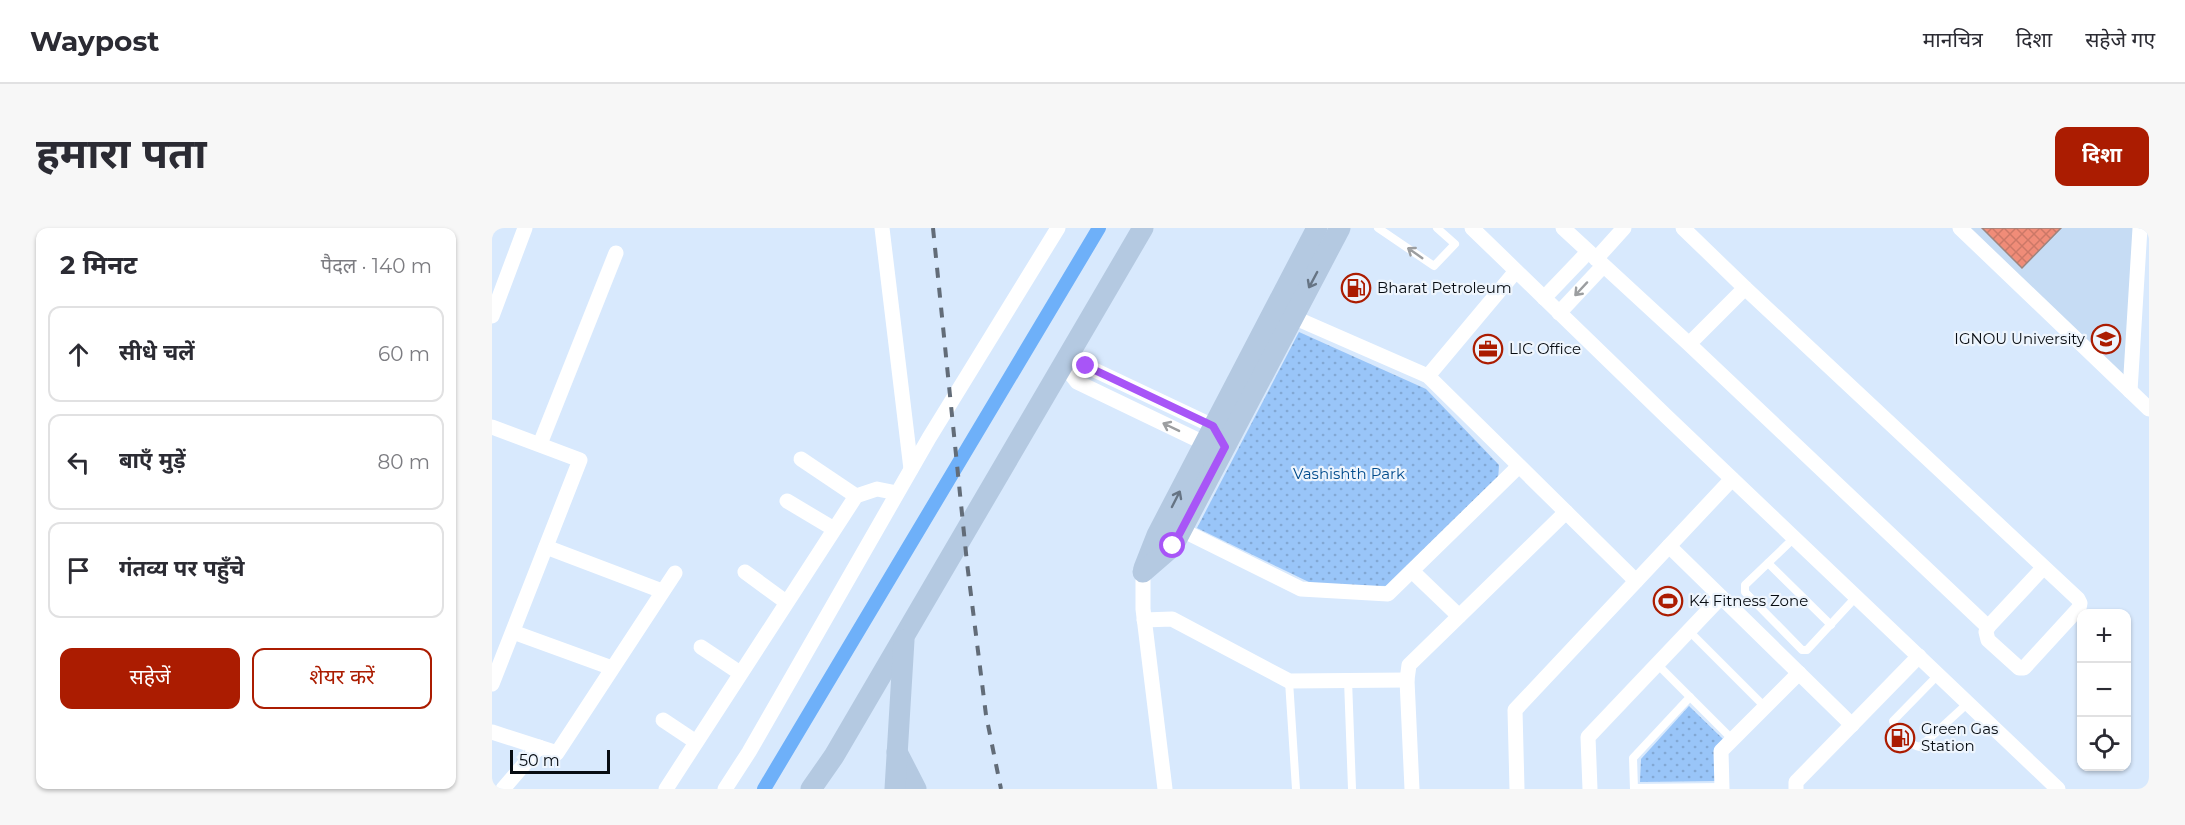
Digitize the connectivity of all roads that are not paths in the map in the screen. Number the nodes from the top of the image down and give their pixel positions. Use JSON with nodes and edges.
{"nodes":[{"id":1,"x":525,"y":228,"type":"edge"},
{"id":2,"x":882,"y":228,"type":"edge"},
{"id":3,"x":1058,"y":228,"type":"edge"},
{"id":4,"x":1143,"y":228,"type":"edge"},
{"id":5,"x":1317,"y":228,"type":"edge"},
{"id":6,"x":1340,"y":228,"type":"edge"},
{"id":7,"x":1378,"y":228,"type":"edge"},
{"id":8,"x":1437,"y":228,"type":"edge"},
{"id":9,"x":1472,"y":228,"type":"edge"},
{"id":10,"x":1563,"y":228,"type":"edge"},
{"id":11,"x":1624,"y":228,"type":"edge"},
{"id":12,"x":1683,"y":228,"type":"edge"},
{"id":13,"x":1960,"y":228,"type":"edge"},
{"id":14,"x":2140,"y":228,"type":"edge"},
{"id":15,"x":616,"y":253,"type":"dead end"},
{"id":16,"x":1596,"y":259,"type":"junction"},
{"id":17,"x":1516,"y":271,"type":"junction"},
{"id":18,"x":1745,"y":288,"type":"junction"},
{"id":19,"x":1544,"y":298,"type":"junction"},
{"id":20,"x":1559,"y":313,"type":"junction"},
{"id":21,"x":492,"y":316,"type":"edge"},
{"id":22,"x":1293,"y":317,"type":"junction"},
{"id":23,"x":1689,"y":344,"type":"junction"},
{"id":24,"x":1063,"y":364,"type":"junction"},
{"id":25,"x":1428,"y":376,"type":"junction"},
{"id":26,"x":2130,"y":391,"type":"junction"},
{"id":27,"x":2149,"y":409,"type":"edge"},
{"id":28,"x":492,"y":427,"type":"edge"},
{"id":29,"x":1209,"y":435,"type":"junction"},
{"id":30,"x":540,"y":444,"type":"junction"},
{"id":31,"x":1225,"y":447,"type":"junction"},
{"id":32,"x":801,"y":459,"type":"dead end"},
{"id":33,"x":1519,"y":466,"type":"junction"},
{"id":34,"x":911,"y":469,"type":"junction"},
{"id":35,"x":1732,"y":479,"type":"junction"},
{"id":36,"x":897,"y":493,"type":"junction"},
{"id":37,"x":856,"y":496,"type":"junction"},
{"id":38,"x":787,"y":501,"type":"dead end"},
{"id":39,"x":1566,"y":512,"type":"junction"},
{"id":40,"x":834,"y":529,"type":"junction"},
{"id":41,"x":1182,"y":530,"type":"junction"},
{"id":42,"x":1794,"y":538,"type":"junction"},
{"id":43,"x":1669,"y":546,"type":"junction"},
{"id":44,"x":546,"y":547,"type":"junction"},
{"id":45,"x":1768,"y":562,"type":"junction"},
{"id":46,"x":2043,"y":568,"type":"junction"},
{"id":47,"x":1412,"y":571,"type":"junction"},
{"id":48,"x":745,"y":572,"type":"dead end"},
{"id":49,"x":1143,"y":572,"type":"junction"},
{"id":50,"x":675,"y":573,"type":"dead end"},
{"id":51,"x":1636,"y":581,"type":"junction"},
{"id":52,"x":662,"y":591,"type":"junction"},
{"id":53,"x":1721,"y":597,"type":"junction"},
{"id":54,"x":1856,"y":597,"type":"junction"},
{"id":55,"x":786,"y":602,"type":"junction"},
{"id":56,"x":1459,"y":616,"type":"junction"},
{"id":57,"x":1144,"y":620,"type":"junction"},
{"id":58,"x":1831,"y":625,"type":"junction"},
{"id":59,"x":1988,"y":627,"type":"junction"},
{"id":60,"x":1689,"y":631,"type":"junction"},
{"id":61,"x":513,"y":632,"type":"junction"},
{"id":62,"x":904,"y":634,"type":"junction"},
{"id":63,"x":701,"y":647,"type":"dead end"},
{"id":64,"x":1919,"y":656,"type":"junction"},
{"id":65,"x":1657,"y":664,"type":"junction"},
{"id":66,"x":612,"y":668,"type":"junction"},
{"id":67,"x":740,"y":673,"type":"junction"},
{"id":68,"x":1799,"y":673,"type":"junction"},
{"id":69,"x":1938,"y":675,"type":"junction"},
{"id":70,"x":1348,"y":680,"type":"junction"},
{"id":71,"x":1407,"y":680,"type":"junction"},
{"id":72,"x":1289,"y":681,"type":"junction"},
{"id":73,"x":492,"y":684,"type":"edge"},
{"id":74,"x":1690,"y":697,"type":"junction"},
{"id":75,"x":1968,"y":703,"type":"junction"},
{"id":76,"x":1765,"y":707,"type":"junction"},
{"id":77,"x":663,"y":720,"type":"dead end"},
{"id":78,"x":1852,"y":725,"type":"junction"},
{"id":79,"x":492,"y":732,"type":"edge"},
{"id":80,"x":1732,"y":740,"type":"junction"},
{"id":81,"x":696,"y":742,"type":"junction"},
{"id":82,"x":539,"y":747,"type":"junction"},
{"id":83,"x":897,"y":752,"type":"junction"},
{"id":84,"x":1634,"y":788,"type":"edge"},
{"id":85,"x":1722,"y":788,"type":"edge"},
{"id":86,"x":503,"y":789,"type":"edge"},
{"id":87,"x":666,"y":789,"type":"edge"},
{"id":88,"x":724,"y":789,"type":"edge"},
{"id":89,"x":811,"y":789,"type":"edge"},
{"id":90,"x":895,"y":789,"type":"edge"},
{"id":91,"x":916,"y":789,"type":"edge"},
{"id":92,"x":1165,"y":789,"type":"edge"},
{"id":93,"x":1296,"y":789,"type":"edge"},
{"id":94,"x":1352,"y":789,"type":"edge"},
{"id":95,"x":1412,"y":789,"type":"edge"},
{"id":96,"x":1517,"y":789,"type":"edge"},
{"id":97,"x":1590,"y":789,"type":"edge"},
{"id":98,"x":1796,"y":789,"type":"edge"},
{"id":99,"x":2058,"y":789,"type":"edge"}],
"edges":[{"from":1,"to":21,"type":"street"},
{"from":2,"to":34,"type":"street"},
{"from":3,"to":34,"type":"street"},
{"from":4,"to":24,"type":"street"},
{"from":5,"to":29,"type":"street"},
{"from":6,"to":22,"type":"street","one_way":true},
{"from":8,"to":7,"type":"lane","one_way":true},
{"from":9,"to":17,"type":"street"},
{"from":10,"to":16,"type":"street"},
{"from":11,"to":16,"type":"street"},
{"from":12,"to":18,"type":"street"},
{"from":13,"to":26,"type":"street"},
{"from":14,"to":26,"type":"street"},
{"from":15,"to":30,"type":"street"},
{"from":16,"to":19,"type":"street"},
{"from":16,"to":20,"type":"street","one_way":true},
{"from":16,"to":23,"type":"street"},
{"from":17,"to":19,"type":"street"},
{"from":17,"to":25,"type":"street"},
{"from":18,"to":23,"type":"street"},
{"from":18,"to":46,"type":"street"},
{"from":19,"to":20,"type":"street"},
{"from":20,"to":35,"type":"street"},
{"from":22,"to":25,"type":"street"},
{"from":22,"to":31,"type":"street"},
{"from":23,"to":59,"type":"street"},
{"from":24,"to":29,"type":"street"},
{"from":24,"to":62,"type":"street"},
{"from":25,"to":33,"type":"street"},
{"from":26,"to":27,"type":"street"},
{"from":28,"to":30,"type":"street"},
{"from":29,"to":31,"type":"street"},
{"from":49,"to":29,"type":"street","one_way":true},
{"from":30,"to":44,"type":"street"},
{"from":31,"to":41,"type":"street"},
{"from":32,"to":37,"type":"street"},
{"from":33,"to":39,"type":"street"},
{"from":33,"to":47,"type":"street"},
{"from":34,"to":36,"type":"street"},
{"from":35,"to":42,"type":"street"},
{"from":35,"to":43,"type":"street"},
{"from":36,"to":37,"type":"street"},
{"from":36,"to":88,"type":"street"},
{"from":37,"to":40,"type":"street"},
{"from":38,"to":40,"type":"street"},
{"from":39,"to":51,"type":"street"},
{"from":39,"to":56,"type":"street"},
{"from":40,"to":55,"type":"street"},
{"from":41,"to":47,"type":"street"},
{"from":41,"to":49,"type":"street"},
{"from":42,"to":45,"type":"lane"},
{"from":42,"to":54,"type":"street"},
{"from":43,"to":51,"type":"street"},
{"from":43,"to":53,"type":"street"},
{"from":44,"to":52,"type":"street"},
{"from":44,"to":61,"type":"street"},
{"from":45,"to":58,"type":"lane"},
{"from":45,"to":58,"type":"lane"},
{"from":46,"to":59,"type":"street"},
{"from":46,"to":59,"type":"street"},
{"from":47,"to":56,"type":"street"},
{"from":48,"to":55,"type":"street"},
{"from":49,"to":57,"type":"street"},
{"from":50,"to":52,"type":"street"},
{"from":51,"to":96,"type":"street"},
{"from":52,"to":66,"type":"street"},
{"from":53,"to":60,"type":"street"},
{"from":53,"to":68,"type":"street"},
{"from":54,"to":58,"type":"lane"},
{"from":54,"to":64,"type":"street"},
{"from":55,"to":67,"type":"street"},
{"from":56,"to":71,"type":"street"},
{"from":57,"to":72,"type":"street"},
{"from":57,"to":92,"type":"street"},
{"from":60,"to":65,"type":"street"},
{"from":60,"to":76,"type":"lane"},
{"from":61,"to":66,"type":"street"},
{"from":61,"to":73,"type":"street"},
{"from":62,"to":83,"type":"street"},
{"from":62,"to":89,"type":"street"},
{"from":63,"to":67,"type":"street"},
{"from":64,"to":69,"type":"street"},
{"from":64,"to":78,"type":"street"},
{"from":65,"to":74,"type":"lane"},
{"from":65,"to":97,"type":"street"},
{"from":66,"to":82,"type":"street"},
{"from":67,"to":81,"type":"street"},
{"from":68,"to":76,"type":"street"},
{"from":68,"to":78,"type":"street"},
{"from":69,"to":75,"type":"street"},
{"from":69,"to":75,"type":"lane"},
{"from":70,"to":71,"type":"street"},
{"from":70,"to":72,"type":"street"},
{"from":70,"to":94,"type":"lane"},
{"from":71,"to":95,"type":"street"},
{"from":72,"to":93,"type":"lane"},
{"from":74,"to":80,"type":"lane"},
{"from":74,"to":84,"type":"lane"},
{"from":75,"to":99,"type":"street"},
{"from":76,"to":80,"type":"street"},
{"from":77,"to":81,"type":"street"},
{"from":78,"to":98,"type":"street"},
{"from":79,"to":82,"type":"street"},
{"from":80,"to":85,"type":"street"},
{"from":81,"to":87,"type":"street"},
{"from":82,"to":86,"type":"street"},
{"from":83,"to":90,"type":"street"},
{"from":83,"to":91,"type":"street"},
{"from":84,"to":85,"type":"lane"}]}
